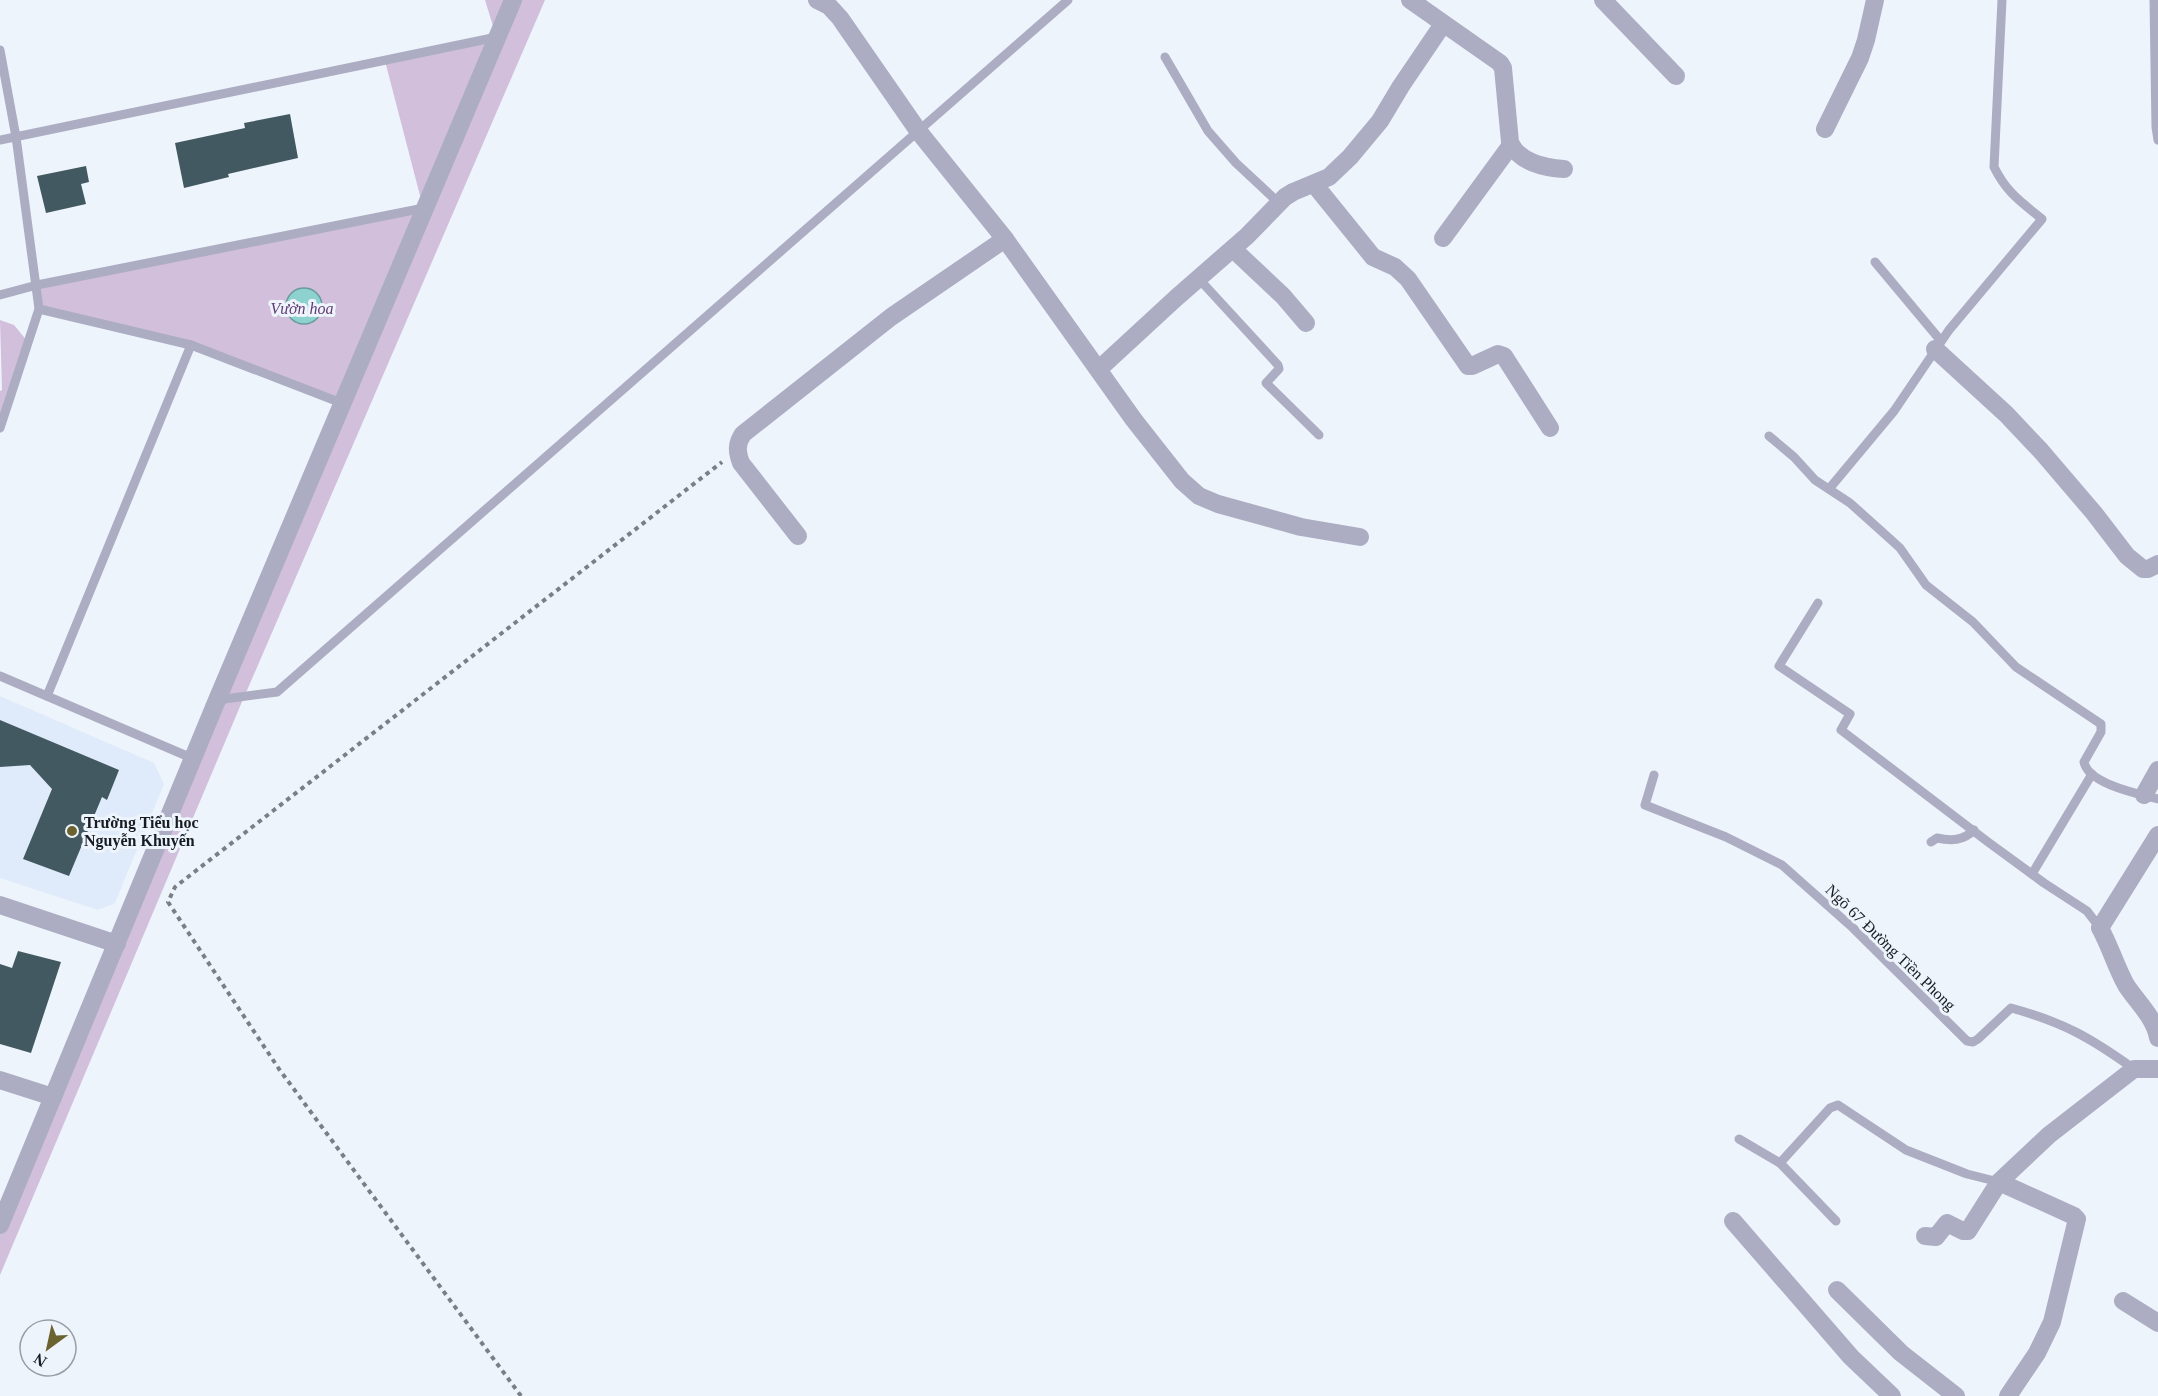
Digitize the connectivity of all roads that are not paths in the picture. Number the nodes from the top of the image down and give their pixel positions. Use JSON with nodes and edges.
{"nodes":[{"id":1,"x":513,"y":0,"type":"edge"},
{"id":2,"x":818,"y":0,"type":"edge"},
{"id":3,"x":1068,"y":0,"type":"edge"},
{"id":4,"x":1410,"y":0,"type":"edge"},
{"id":5,"x":1603,"y":0,"type":"edge"},
{"id":6,"x":1875,"y":0,"type":"edge"},
{"id":7,"x":2002,"y":0,"type":"edge"},
{"id":8,"x":2154,"y":0,"type":"edge"},
{"id":9,"x":1443,"y":24,"type":"junction"},
{"id":10,"x":497,"y":37,"type":"junction"},
{"id":11,"x":0,"y":50,"type":"edge"},
{"id":12,"x":1165,"y":57,"type":"dead end"},
{"id":13,"x":1676,"y":76,"type":"dead end"},
{"id":14,"x":1825,"y":129,"type":"dead end"},
{"id":15,"x":919,"y":132,"type":"junction"},
{"id":16,"x":16,"y":137,"type":"junction"},
{"id":17,"x":0,"y":140,"type":"edge"},
{"id":18,"x":2158,"y":140,"type":"edge"},
{"id":19,"x":1511,"y":145,"type":"junction"},
{"id":20,"x":1564,"y":169,"type":"dead end"},
{"id":21,"x":1314,"y":184,"type":"junction"},
{"id":22,"x":1279,"y":203,"type":"junction"},
{"id":23,"x":424,"y":208,"type":"junction"},
{"id":24,"x":1443,"y":238,"type":"dead end"},
{"id":25,"x":1005,"y":239,"type":"junction"},
{"id":26,"x":1233,"y":249,"type":"junction"},
{"id":27,"x":1875,"y":262,"type":"dead end"},
{"id":28,"x":1199,"y":279,"type":"junction"},
{"id":29,"x":37,"y":285,"type":"junction"},
{"id":30,"x":0,"y":296,"type":"edge"},
{"id":31,"x":39,"y":309,"type":"junction"},
{"id":32,"x":1306,"y":323,"type":"dead end"},
{"id":33,"x":191,"y":345,"type":"junction"},
{"id":34,"x":1938,"y":345,"type":"junction"},
{"id":35,"x":1099,"y":369,"type":"junction"},
{"id":36,"x":344,"y":404,"type":"junction"},
{"id":37,"x":0,"y":428,"type":"edge"},
{"id":38,"x":1550,"y":428,"type":"dead end"},
{"id":39,"x":1319,"y":435,"type":"dead end"},
{"id":40,"x":1769,"y":436,"type":"dead end"},
{"id":41,"x":1829,"y":489,"type":"junction"},
{"id":42,"x":798,"y":536,"type":"dead end"},
{"id":43,"x":1360,"y":537,"type":"dead end"},
{"id":44,"x":2158,"y":564,"type":"edge"},
{"id":45,"x":1818,"y":603,"type":"dead end"},
{"id":46,"x":0,"y":676,"type":"edge"},
{"id":47,"x":47,"y":696,"type":"junction"},
{"id":48,"x":217,"y":700,"type":"junction"},
{"id":49,"x":194,"y":759,"type":"junction"},
{"id":50,"x":2158,"y":770,"type":"edge"},
{"id":51,"x":2092,"y":774,"type":"junction"},
{"id":52,"x":1654,"y":775,"type":"dead end"},
{"id":53,"x":2151,"y":797,"type":"edge"},
{"id":54,"x":1974,"y":830,"type":"junction"},
{"id":55,"x":2158,"y":835,"type":"edge"},
{"id":56,"x":1931,"y":842,"type":"dead end"},
{"id":57,"x":2032,"y":874,"type":"junction"},
{"id":58,"x":0,"y":905,"type":"edge"},
{"id":59,"x":2100,"y":928,"type":"junction"},
{"id":60,"x":117,"y":944,"type":"junction"},
{"id":61,"x":2158,"y":1038,"type":"edge"},
{"id":62,"x":2134,"y":1068,"type":"junction"},
{"id":63,"x":2158,"y":1069,"type":"edge"},
{"id":64,"x":0,"y":1080,"type":"edge"},
{"id":65,"x":53,"y":1097,"type":"junction"},
{"id":66,"x":1739,"y":1139,"type":"dead end"},
{"id":67,"x":1780,"y":1163,"type":"junction"},
{"id":68,"x":1999,"y":1182,"type":"junction"},
{"id":69,"x":1733,"y":1221,"type":"dead end"},
{"id":70,"x":1836,"y":1221,"type":"dead end"},
{"id":71,"x":0,"y":1225,"type":"edge"},
{"id":72,"x":1924,"y":1236,"type":"dead end"},
{"id":73,"x":1837,"y":1290,"type":"dead end"},
{"id":74,"x":2123,"y":1301,"type":"dead end"},
{"id":75,"x":2158,"y":1323,"type":"edge"},
{"id":76,"x":1892,"y":1396,"type":"edge"},
{"id":77,"x":1956,"y":1396,"type":"edge"},
{"id":78,"x":2008,"y":1396,"type":"edge"}],
"edges":[{"from":1,"to":10,"type":"street"},
{"from":2,"to":15,"type":"street"},
{"from":3,"to":15,"type":"lane"},
{"from":4,"to":9,"type":"street"},
{"from":5,"to":13,"type":"street"},
{"from":6,"to":14,"type":"street"},
{"from":7,"to":34,"type":"lane"},
{"from":8,"to":18,"type":"lane"},
{"from":9,"to":19,"type":"street"},
{"from":9,"to":21,"type":"street"},
{"from":10,"to":16,"type":"lane"},
{"from":10,"to":23,"type":"street"},
{"from":11,"to":16,"type":"lane"},
{"from":12,"to":22,"type":"lane"},
{"from":15,"to":25,"type":"street"},
{"from":15,"to":48,"type":"lane"},
{"from":16,"to":17,"type":"lane"},
{"from":16,"to":29,"type":"lane"},
{"from":19,"to":20,"type":"street"},
{"from":19,"to":24,"type":"street"},
{"from":21,"to":22,"type":"street"},
{"from":21,"to":38,"type":"street"},
{"from":22,"to":26,"type":"street"},
{"from":23,"to":29,"type":"lane"},
{"from":23,"to":36,"type":"street"},
{"from":25,"to":35,"type":"street"},
{"from":25,"to":42,"type":"street"},
{"from":26,"to":28,"type":"street"},
{"from":26,"to":32,"type":"street"},
{"from":27,"to":34,"type":"lane"},
{"from":28,"to":35,"type":"street"},
{"from":28,"to":39,"type":"lane"},
{"from":29,"to":30,"type":"lane"},
{"from":29,"to":31,"type":"lane"},
{"from":31,"to":33,"type":"lane"},
{"from":31,"to":37,"type":"lane"},
{"from":33,"to":36,"type":"lane"},
{"from":33,"to":47,"type":"lane"},
{"from":34,"to":41,"type":"lane"},
{"from":34,"to":44,"type":"street"},
{"from":35,"to":43,"type":"street"},
{"from":36,"to":48,"type":"street"},
{"from":40,"to":41,"type":"lane"},
{"from":41,"to":51,"type":"lane"},
{"from":45,"to":54,"type":"lane"},
{"from":46,"to":47,"type":"lane"},
{"from":47,"to":49,"type":"lane"},
{"from":48,"to":49,"type":"street"},
{"from":49,"to":60,"type":"street"},
{"from":50,"to":53,"type":"street"},
{"from":51,"to":53,"type":"lane"},
{"from":51,"to":57,"type":"lane"},
{"from":52,"to":62,"type":"lane","name":"Ngõ 67 Đường Tiền Phong"},
{"from":54,"to":56,"type":"lane"},
{"from":54,"to":57,"type":"lane"},
{"from":55,"to":59,"type":"street"},
{"from":57,"to":59,"type":"lane"},
{"from":58,"to":60,"type":"street"},
{"from":59,"to":61,"type":"street"},
{"from":60,"to":65,"type":"street"},
{"from":62,"to":63,"type":"street"},
{"from":62,"to":68,"type":"street"},
{"from":64,"to":65,"type":"street"},
{"from":65,"to":71,"type":"street"},
{"from":66,"to":67,"type":"lane"},
{"from":67,"to":68,"type":"lane"},
{"from":67,"to":70,"type":"lane"},
{"from":68,"to":72,"type":"street"},
{"from":68,"to":78,"type":"street"},
{"from":69,"to":76,"type":"street"},
{"from":73,"to":77,"type":"street"},
{"from":74,"to":75,"type":"street"}]}
